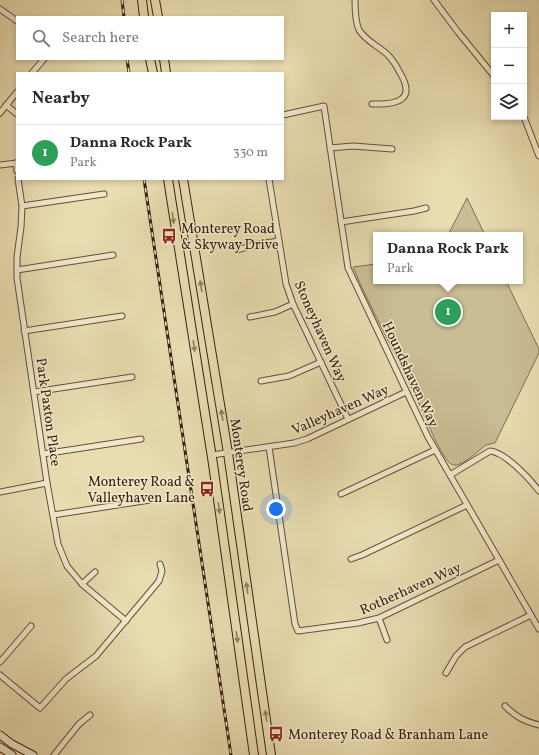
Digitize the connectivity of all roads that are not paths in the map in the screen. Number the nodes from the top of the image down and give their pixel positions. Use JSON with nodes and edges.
{"nodes":[{"id":1,"x":142,"y":0,"type":"edge"},
{"id":2,"x":155,"y":0,"type":"edge"},
{"id":3,"x":355,"y":0,"type":"edge"},
{"id":4,"x":434,"y":0,"type":"edge"},
{"id":5,"x":0,"y":9,"type":"edge"},
{"id":6,"x":144,"y":16,"type":"edge"},
{"id":7,"x":158,"y":16,"type":"edge"},
{"id":8,"x":16,"y":20,"type":"edge"},
{"id":9,"x":43,"y":60,"type":"edge"},
{"id":10,"x":150,"y":60,"type":"edge"},
{"id":11,"x":164,"y":60,"type":"edge"},
{"id":12,"x":33,"y":72,"type":"edge"},
{"id":13,"x":152,"y":72,"type":"edge"},
{"id":14,"x":166,"y":72,"type":"edge"},
{"id":15,"x":491,"y":72,"type":"edge"},
{"id":16,"x":16,"y":93,"type":"edge"},
{"id":17,"x":372,"y":104,"type":"dead end"},
{"id":18,"x":6,"y":105,"type":"junction"},
{"id":19,"x":0,"y":113,"type":"edge"},
{"id":20,"x":16,"y":113,"type":"edge"},
{"id":21,"x":284,"y":115,"type":"edge"},
{"id":22,"x":525,"y":120,"type":"edge"},
{"id":23,"x":330,"y":148,"type":"junction"},
{"id":24,"x":392,"y":149,"type":"dead end"},
{"id":25,"x":539,"y":156,"type":"edge"},
{"id":26,"x":16,"y":163,"type":"edge"},
{"id":27,"x":0,"y":165,"type":"edge"},
{"id":28,"x":18,"y":180,"type":"edge"},
{"id":29,"x":168,"y":180,"type":"edge"},
{"id":30,"x":183,"y":180,"type":"edge"},
{"id":31,"x":270,"y":180,"type":"edge"},
{"id":32,"x":104,"y":194,"type":"dead end"},
{"id":33,"x":22,"y":206,"type":"junction"},
{"id":34,"x":426,"y":208,"type":"dead end"},
{"id":35,"x":341,"y":222,"type":"junction"},
{"id":36,"x":279,"y":241,"type":"junction"},
{"id":37,"x":238,"y":250,"type":"dead end"},
{"id":38,"x":113,"y":255,"type":"dead end"},
{"id":39,"x":17,"y":270,"type":"junction"},
{"id":40,"x":293,"y":304,"type":"junction"},
{"id":41,"x":122,"y":316,"type":"dead end"},
{"id":42,"x":250,"y":317,"type":"dead end"},
{"id":43,"x":24,"y":331,"type":"junction"},
{"id":44,"x":321,"y":362,"type":"junction"},
{"id":45,"x":132,"y":377,"type":"dead end"},
{"id":46,"x":261,"y":382,"type":"dead end"},
{"id":47,"x":34,"y":392,"type":"junction"},
{"id":48,"x":406,"y":392,"type":"junction"},
{"id":49,"x":348,"y":419,"type":"junction"},
{"id":50,"x":141,"y":439,"type":"dead end"},
{"id":51,"x":269,"y":447,"type":"junction"},
{"id":52,"x":435,"y":450,"type":"junction"},
{"id":53,"x":228,"y":453,"type":"junction"},
{"id":54,"x":43,"y":454,"type":"junction"},
{"id":55,"x":212,"y":455,"type":"junction"},
{"id":56,"x":450,"y":475,"type":"junction"},
{"id":57,"x":47,"y":483,"type":"junction"},
{"id":58,"x":539,"y":491,"type":"edge"},
{"id":59,"x":0,"y":492,"type":"edge"},
{"id":60,"x":341,"y":494,"type":"dead end"},
{"id":61,"x":150,"y":500,"type":"dead end"},
{"id":62,"x":467,"y":505,"type":"junction"},
{"id":63,"x":53,"y":515,"type":"junction"},
{"id":64,"x":351,"y":559,"type":"dead end"},
{"id":65,"x":499,"y":560,"type":"junction"},
{"id":66,"x":160,"y":564,"type":"dead end"},
{"id":67,"x":95,"y":572,"type":"dead end"},
{"id":68,"x":82,"y":584,"type":"junction"},
{"id":69,"x":531,"y":615,"type":"junction"},
{"id":70,"x":379,"y":618,"type":"junction"},
{"id":71,"x":126,"y":621,"type":"junction"},
{"id":72,"x":30,"y":626,"type":"dead end"},
{"id":73,"x":539,"y":629,"type":"edge"},
{"id":74,"x":388,"y":640,"type":"dead end"},
{"id":75,"x":0,"y":662,"type":"edge"},
{"id":76,"x":446,"y":673,"type":"dead end"},
{"id":77,"x":0,"y":675,"type":"edge"},
{"id":78,"x":505,"y":706,"type":"dead end"},
{"id":79,"x":90,"y":715,"type":"dead end"},
{"id":80,"x":539,"y":725,"type":"edge"},
{"id":81,"x":0,"y":734,"type":"edge"},
{"id":82,"x":0,"y":747,"type":"edge"},
{"id":83,"x":12,"y":755,"type":"edge"},
{"id":84,"x":33,"y":755,"type":"edge"},
{"id":85,"x":54,"y":755,"type":"edge"},
{"id":86,"x":253,"y":755,"type":"edge"},
{"id":87,"x":271,"y":755,"type":"edge"}],
"edges":[{"from":1,"to":6,"type":"main road"},
{"from":2,"to":7,"type":"main road"},
{"from":3,"to":17,"type":"street"},
{"from":4,"to":15,"type":"street"},
{"from":5,"to":8,"type":"street"},
{"from":9,"to":12,"type":"street"},
{"from":10,"to":13,"type":"main road"},
{"from":11,"to":14,"type":"main road"},
{"from":16,"to":18,"type":"street"},
{"from":18,"to":19,"type":"street"},
{"from":18,"to":20,"type":"street"},
{"from":21,"to":23,"type":"street","name":"Houndshaven Way"},
{"from":22,"to":25,"type":"street"},
{"from":23,"to":24,"type":"street"},
{"from":23,"to":35,"type":"street","name":"Houndshaven Way"},
{"from":26,"to":27,"type":"street"},
{"from":28,"to":33,"type":"street","name":"Park Paxton Place"},
{"from":29,"to":55,"type":"main road","name":"Monterey Road","one_way":true},
{"from":53,"to":30,"type":"main road","name":"Monterey Road","one_way":true},
{"from":31,"to":36,"type":"street","name":"Stoneyhaven Way"},
{"from":32,"to":33,"type":"street"},
{"from":33,"to":39,"type":"street","name":"Park Paxton Place"},
{"from":34,"to":35,"type":"street"},
{"from":35,"to":48,"type":"street","name":"Houndshaven Way"},
{"from":36,"to":37,"type":"street"},
{"from":36,"to":40,"type":"street","name":"Stoneyhaven Way"},
{"from":38,"to":39,"type":"street"},
{"from":39,"to":43,"type":"street","name":"Park Paxton Place"},
{"from":40,"to":42,"type":"street"},
{"from":40,"to":44,"type":"street","name":"Stoneyhaven Way"},
{"from":41,"to":43,"type":"street"},
{"from":43,"to":47,"type":"street","name":"Park Paxton Place"},
{"from":44,"to":46,"type":"street"},
{"from":44,"to":49,"type":"street","name":"Stoneyhaven Way"},
{"from":45,"to":47,"type":"street"},
{"from":47,"to":54,"type":"street","name":"Park Paxton Place"},
{"from":48,"to":49,"type":"street","name":"Valleyhaven Way"},
{"from":48,"to":52,"type":"street","name":"Houndshaven Way"},
{"from":49,"to":51,"type":"street","name":"Valleyhaven Way"},
{"from":50,"to":54,"type":"street"},
{"from":51,"to":53,"type":"street","name":"Valleyhaven Way"},
{"from":51,"to":70,"type":"street","name":"Rotherhaven Way"},
{"from":52,"to":56,"type":"street","name":"Houndshaven Way"},
{"from":52,"to":60,"type":"street"},
{"from":53,"to":55,"type":"street","name":"Valleyhaven Way"},
{"from":87,"to":53,"type":"main road","name":"Monterey Road","one_way":true},
{"from":54,"to":57,"type":"street","name":"Park Paxton Place"},
{"from":55,"to":86,"type":"main road","name":"Monterey Road","one_way":true},
{"from":56,"to":58,"type":"street"},
{"from":56,"to":62,"type":"street","name":"Houndshaven Way"},
{"from":57,"to":59,"type":"street"},
{"from":57,"to":63,"type":"street","name":"Park Paxton Place"},
{"from":61,"to":63,"type":"street"},
{"from":62,"to":64,"type":"street"},
{"from":62,"to":65,"type":"street","name":"Houndshaven Way"},
{"from":63,"to":68,"type":"street","name":"Park Paxton Place"},
{"from":65,"to":69,"type":"street","name":"Houndshaven Way"},
{"from":65,"to":70,"type":"street","name":"Rotherhaven Way"},
{"from":66,"to":71,"type":"street"},
{"from":67,"to":68,"type":"street"},
{"from":68,"to":71,"type":"street","name":"Park Paxton Place"},
{"from":69,"to":73,"type":"street","name":"Houndshaven Way"},
{"from":69,"to":76,"type":"street"},
{"from":70,"to":74,"type":"street"},
{"from":71,"to":77,"type":"street"},
{"from":72,"to":75,"type":"street"},
{"from":78,"to":80,"type":"street"},
{"from":79,"to":85,"type":"street"},
{"from":81,"to":84,"type":"main road"},
{"from":82,"to":83,"type":"main road"}]}
